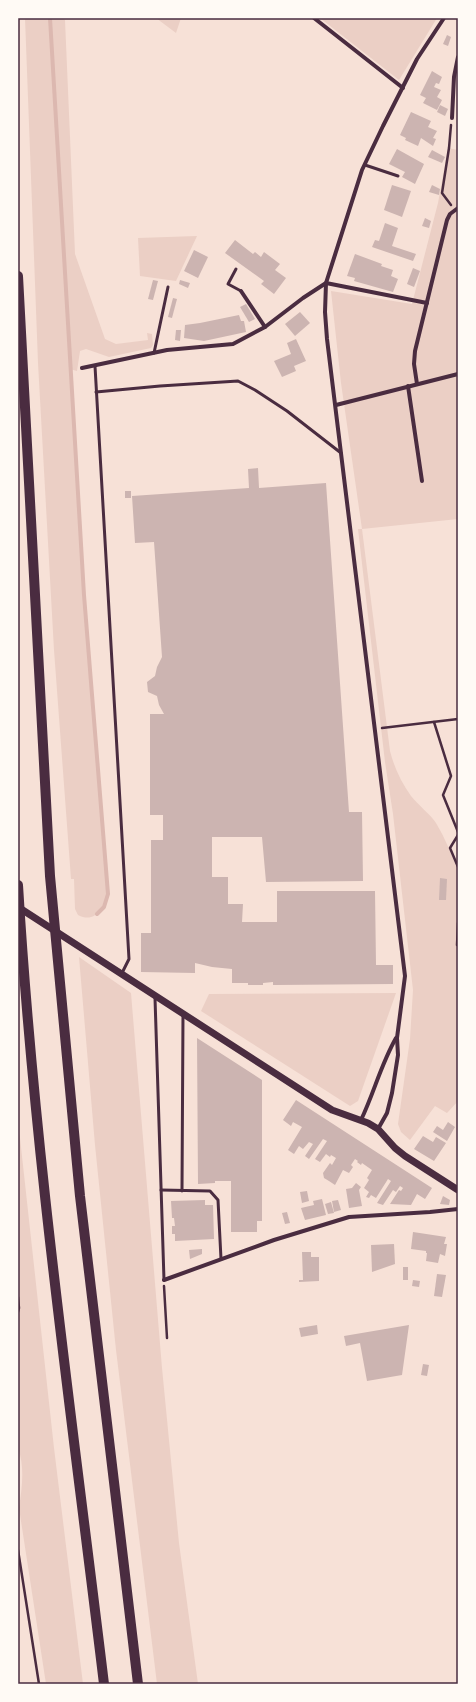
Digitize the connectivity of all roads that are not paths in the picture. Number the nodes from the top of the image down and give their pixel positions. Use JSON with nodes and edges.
{"nodes":[{"id":1,"x":314,"y":18,"type":"edge"},
{"id":2,"x":444,"y":18,"type":"edge"},
{"id":3,"x":458,"y":57,"type":"edge"},
{"id":4,"x":403,"y":88,"type":"junction"},
{"id":5,"x":452,"y":118,"type":"road end"},
{"id":6,"x":365,"y":165,"type":"junction"},
{"id":7,"x":398,"y":176,"type":"dead end"},
{"id":8,"x":456,"y":209,"type":"edge"},
{"id":9,"x":236,"y":269,"type":"dead end"},
{"id":10,"x":18,"y":276,"type":"edge"},
{"id":11,"x":326,"y":283,"type":"junction"},
{"id":12,"x":168,"y":287,"type":"dead end"},
{"id":13,"x":241,"y":291,"type":"joint"},
{"id":14,"x":427,"y":303,"type":"junction"},
{"id":15,"x":265,"y":328,"type":"junction"},
{"id":16,"x":154,"y":353,"type":"junction"},
{"id":17,"x":95,"y":366,"type":"junction"},
{"id":18,"x":82,"y":368,"type":"dead end"},
{"id":19,"x":458,"y":374,"type":"edge"},
{"id":20,"x":418,"y":384,"type":"junction"},
{"id":21,"x":408,"y":386,"type":"junction"},
{"id":22,"x":96,"y":392,"type":"junction"},
{"id":23,"x":336,"y":405,"type":"junction"},
{"id":24,"x":341,"y":453,"type":"junction"},
{"id":25,"x":422,"y":481,"type":"dead end"},
{"id":26,"x":18,"y":885,"type":"edge"},
{"id":27,"x":18,"y":907,"type":"edge"},
{"id":28,"x":122,"y":975,"type":"junction"},
{"id":29,"x":155,"y":996,"type":"junction"},
{"id":30,"x":183,"y":1014,"type":"junction"},
{"id":31,"x":396,"y":1038,"type":"junction"},
{"id":32,"x":361,"y":1120,"type":"junction"},
{"id":33,"x":378,"y":1129,"type":"junction"},
{"id":34,"x":161,"y":1190,"type":"junction"},
{"id":35,"x":458,"y":1190,"type":"edge"},
{"id":36,"x":182,"y":1191,"type":"junction"},
{"id":37,"x":458,"y":1209,"type":"edge"},
{"id":38,"x":221,"y":1259,"type":"junction"},
{"id":39,"x":164,"y":1280,"type":"joint"},
{"id":40,"x":104,"y":1684,"type":"edge"},
{"id":41,"x":138,"y":1684,"type":"edge"}],
"edges":[{"from":1,"to":4,"type":"street"},
{"from":2,"to":4,"type":"street"},
{"from":3,"to":5,"type":"street"},
{"from":4,"to":6,"type":"street"},
{"from":6,"to":7,"type":"lane"},
{"from":6,"to":11,"type":"street"},
{"from":8,"to":14,"type":"street"},
{"from":9,"to":13,"type":"lane"},
{"from":10,"to":41,"type":"highway"},
{"from":11,"to":14,"type":"street"},
{"from":11,"to":15,"type":"street"},
{"from":11,"to":23,"type":"street"},
{"from":12,"to":16,"type":"lane"},
{"from":13,"to":15,"type":"street"},
{"from":14,"to":20,"type":"street"},
{"from":15,"to":16,"type":"street"},
{"from":16,"to":17,"type":"street"},
{"from":17,"to":18,"type":"street"},
{"from":17,"to":22,"type":"lane"},
{"from":19,"to":20,"type":"street"},
{"from":20,"to":21,"type":"street"},
{"from":21,"to":23,"type":"street"},
{"from":21,"to":25,"type":"street"},
{"from":22,"to":24,"type":"lane"},
{"from":22,"to":28,"type":"lane"},
{"from":23,"to":24,"type":"street"},
{"from":24,"to":31,"type":"street"},
{"from":26,"to":40,"type":"highway"},
{"from":27,"to":28,"type":"street"},
{"from":28,"to":29,"type":"street"},
{"from":29,"to":30,"type":"street"},
{"from":29,"to":34,"type":"lane"},
{"from":30,"to":32,"type":"street"},
{"from":30,"to":36,"type":"lane"},
{"from":31,"to":32,"type":"street"},
{"from":31,"to":33,"type":"street"},
{"from":32,"to":33,"type":"street"},
{"from":33,"to":35,"type":"street"},
{"from":34,"to":36,"type":"lane"},
{"from":34,"to":39,"type":"lane"},
{"from":36,"to":38,"type":"lane"},
{"from":37,"to":38,"type":"street"},
{"from":38,"to":39,"type":"street"}]}
